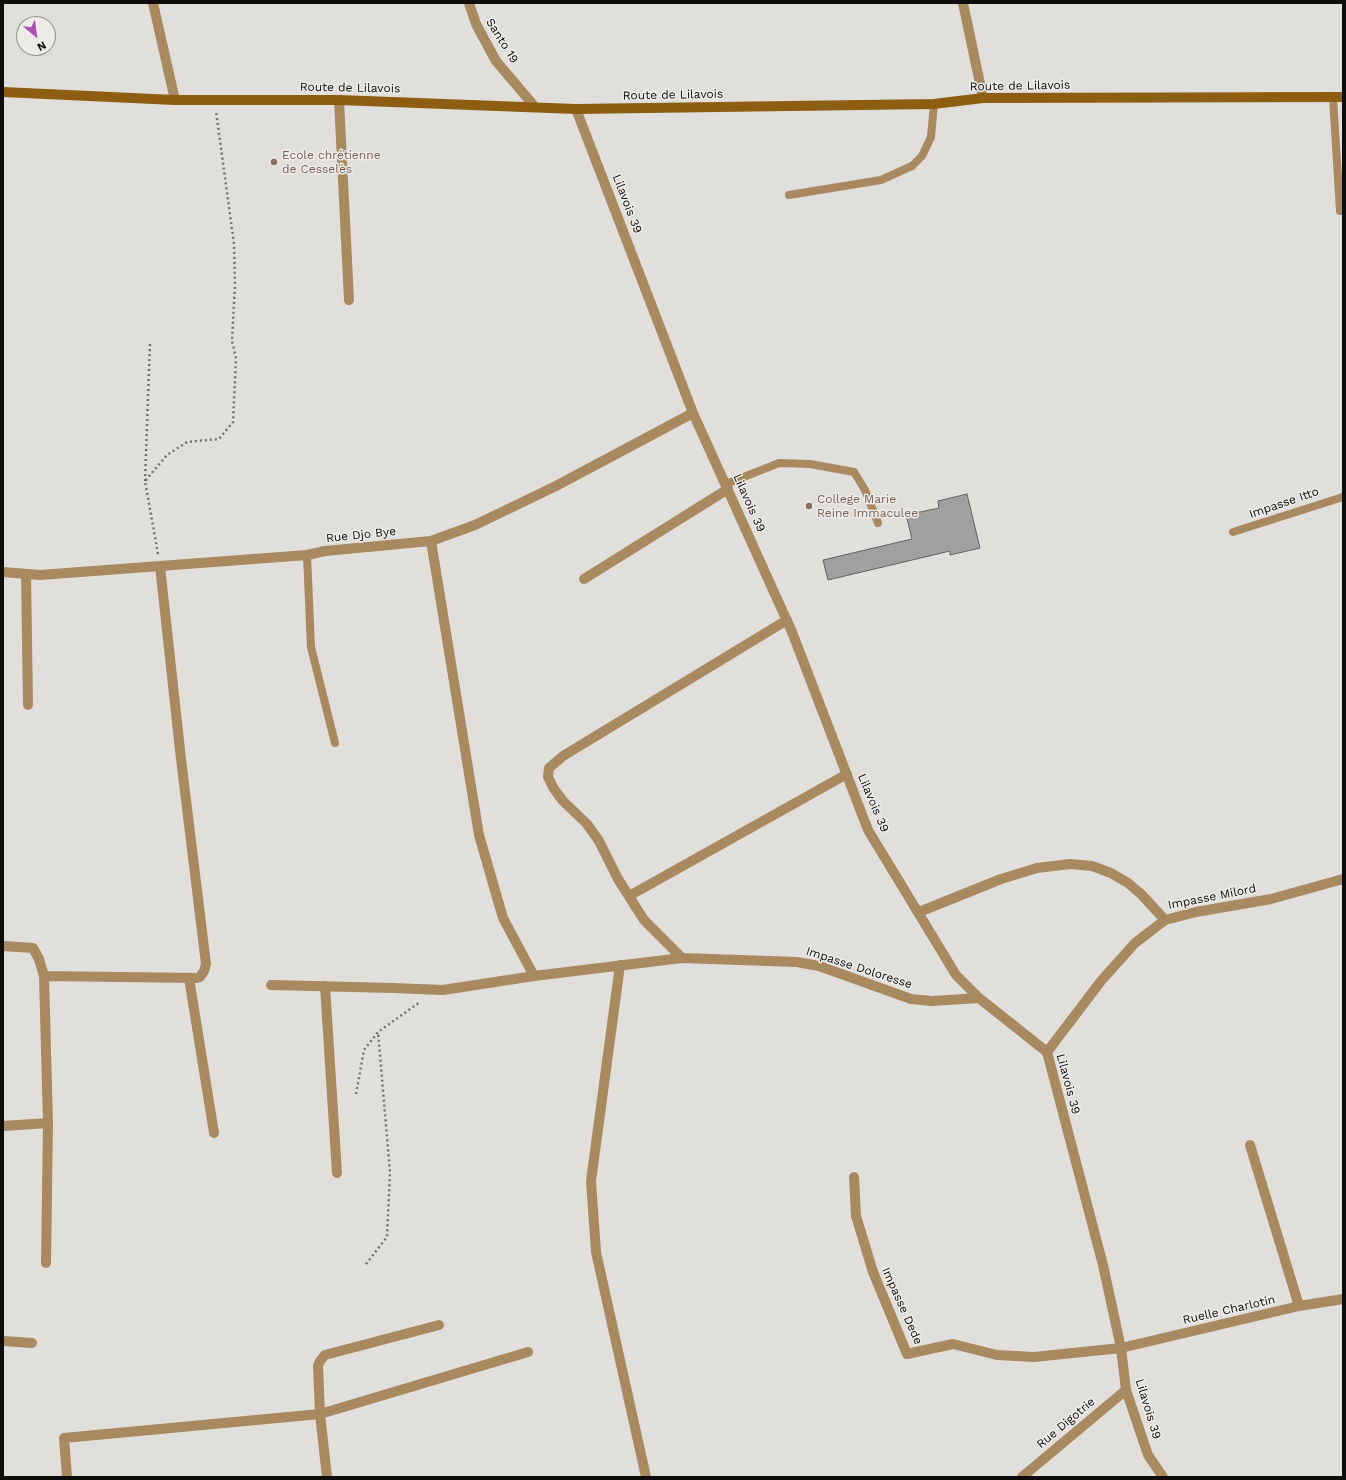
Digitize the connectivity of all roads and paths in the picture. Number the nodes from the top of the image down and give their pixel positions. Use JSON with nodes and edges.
{"nodes":[{"id":1,"x":153,"y":3,"type":"edge"},
{"id":2,"x":469,"y":3,"type":"edge"},
{"id":3,"x":963,"y":3,"type":"edge"},
{"id":4,"x":3,"y":92,"type":"edge"},
{"id":5,"x":1338,"y":97,"type":"edge"},
{"id":6,"x":983,"y":98,"type":"junction"},
{"id":7,"x":214,"y":99,"type":"junction"},
{"id":8,"x":175,"y":100,"type":"junction"},
{"id":9,"x":339,"y":100,"type":"junction"},
{"id":10,"x":934,"y":104,"type":"junction"},
{"id":11,"x":534,"y":107,"type":"junction"},
{"id":12,"x":576,"y":109,"type":"junction"},
{"id":13,"x":790,"y":195,"type":"dead end"},
{"id":14,"x":1340,"y":211,"type":"dead end"},
{"id":15,"x":349,"y":300,"type":"dead end"},
{"id":16,"x":150,"y":343,"type":"dead end"},
{"id":17,"x":694,"y":413,"type":"junction"},
{"id":18,"x":146,"y":481,"type":"junction"},
{"id":19,"x":727,"y":487,"type":"junction"},
{"id":20,"x":1343,"y":497,"type":"edge"},
{"id":21,"x":878,"y":523,"type":"dead end"},
{"id":22,"x":1233,"y":532,"type":"dead end"},
{"id":23,"x":431,"y":541,"type":"junction"},
{"id":24,"x":307,"y":555,"type":"junction"},
{"id":25,"x":160,"y":566,"type":"junction"},
{"id":26,"x":3,"y":572,"type":"edge"},
{"id":27,"x":26,"y":574,"type":"junction"},
{"id":28,"x":584,"y":579,"type":"dead end"},
{"id":29,"x":787,"y":620,"type":"junction"},
{"id":30,"x":28,"y":705,"type":"dead end"},
{"id":31,"x":335,"y":742,"type":"dead end"},
{"id":32,"x":847,"y":774,"type":"junction"},
{"id":33,"x":1343,"y":880,"type":"edge"},
{"id":34,"x":629,"y":896,"type":"junction"},
{"id":35,"x":919,"y":912,"type":"junction"},
{"id":36,"x":1165,"y":920,"type":"junction"},
{"id":37,"x":3,"y":946,"type":"edge"},
{"id":38,"x":682,"y":958,"type":"junction"},
{"id":39,"x":620,"y":964,"type":"junction"},
{"id":40,"x":44,"y":976,"type":"junction"},
{"id":41,"x":534,"y":976,"type":"junction"},
{"id":42,"x":189,"y":978,"type":"junction"},
{"id":43,"x":271,"y":985,"type":"dead end"},
{"id":44,"x":325,"y":986,"type":"junction"},
{"id":45,"x":979,"y":998,"type":"junction"},
{"id":46,"x":422,"y":1000,"type":"dead end"},
{"id":47,"x":378,"y":1032,"type":"junction"},
{"id":48,"x":1047,"y":1052,"type":"junction"},
{"id":49,"x":356,"y":1094,"type":"dead end"},
{"id":50,"x":48,"y":1123,"type":"junction"},
{"id":51,"x":3,"y":1126,"type":"edge"},
{"id":52,"x":214,"y":1133,"type":"dead end"},
{"id":53,"x":1250,"y":1144,"type":"dead end"},
{"id":54,"x":337,"y":1173,"type":"dead end"},
{"id":55,"x":854,"y":1177,"type":"dead end"},
{"id":56,"x":46,"y":1263,"type":"dead end"},
{"id":57,"x":366,"y":1264,"type":"dead end"},
{"id":58,"x":1343,"y":1299,"type":"edge"},
{"id":59,"x":1299,"y":1306,"type":"junction"},
{"id":60,"x":439,"y":1325,"type":"dead end"},
{"id":61,"x":3,"y":1341,"type":"edge"},
{"id":62,"x":32,"y":1343,"type":"dead end"},
{"id":63,"x":1121,"y":1348,"type":"junction"},
{"id":64,"x":528,"y":1352,"type":"dead end"},
{"id":65,"x":1126,"y":1390,"type":"junction"},
{"id":66,"x":320,"y":1414,"type":"junction"},
{"id":67,"x":67,"y":1477,"type":"edge"},
{"id":68,"x":327,"y":1477,"type":"edge"},
{"id":69,"x":646,"y":1477,"type":"edge"},
{"id":70,"x":1022,"y":1477,"type":"edge"},
{"id":71,"x":1163,"y":1477,"type":"edge"}],
"edges":[{"from":1,"to":8,"type":"street"},
{"from":2,"to":11,"type":"street","name":"Santo 19"},
{"from":3,"to":6,"type":"street"},
{"from":4,"to":8,"type":"main road","name":"Route de Lilavois"},
{"from":5,"to":6,"type":"main road","name":"Route de Lilavois"},
{"from":5,"to":14,"type":"lane"},
{"from":6,"to":10,"type":"main road","name":"Route de Lilavois"},
{"from":7,"to":8,"type":"main road","name":"Route de Lilavois"},
{"from":7,"to":9,"type":"main road","name":"Route de Lilavois"},
{"from":7,"to":18,"type":"path"},
{"from":9,"to":11,"type":"main road","name":"Route de Lilavois"},
{"from":9,"to":15,"type":"street"},
{"from":10,"to":12,"type":"main road","name":"Route de Lilavois"},
{"from":10,"to":13,"type":"lane"},
{"from":11,"to":12,"type":"main road","name":"Route de Lilavois"},
{"from":12,"to":17,"type":"street","name":"Lilavois 39"},
{"from":16,"to":18,"type":"path"},
{"from":17,"to":19,"type":"street","name":"Lilavois 39"},
{"from":17,"to":23,"type":"street","name":"Rue Djo Bye"},
{"from":18,"to":25,"type":"path"},
{"from":19,"to":21,"type":"lane"},
{"from":19,"to":28,"type":"street"},
{"from":19,"to":29,"type":"street","name":"Lilavois 39"},
{"from":20,"to":22,"type":"lane","name":"Impasse Itto"},
{"from":23,"to":24,"type":"street","name":"Rue Djo Bye"},
{"from":23,"to":41,"type":"street"},
{"from":24,"to":25,"type":"street","name":"Rue Djo Bye"},
{"from":24,"to":31,"type":"lane"},
{"from":25,"to":27,"type":"street","name":"Rue Djo Bye"},
{"from":25,"to":42,"type":"street"},
{"from":26,"to":27,"type":"street","name":"Rue Djo Bye"},
{"from":27,"to":30,"type":"street"},
{"from":29,"to":32,"type":"street","name":"Lilavois 39"},
{"from":29,"to":34,"type":"street"},
{"from":32,"to":34,"type":"street"},
{"from":32,"to":35,"type":"street","name":"Lilavois 39"},
{"from":33,"to":36,"type":"street","name":"Impasse Milord"},
{"from":34,"to":38,"type":"street"},
{"from":35,"to":36,"type":"street"},
{"from":35,"to":45,"type":"street","name":"Lilavois 39"},
{"from":36,"to":48,"type":"street","name":"Impasse Milord"},
{"from":37,"to":40,"type":"street"},
{"from":38,"to":39,"type":"street","name":"Impasse Doloresse"},
{"from":38,"to":45,"type":"street","name":"Impasse Doloresse"},
{"from":39,"to":41,"type":"street","name":"Impasse Doloresse"},
{"from":39,"to":69,"type":"street"},
{"from":40,"to":42,"type":"street"},
{"from":40,"to":50,"type":"street"},
{"from":41,"to":44,"type":"street","name":"Impasse Doloresse"},
{"from":42,"to":52,"type":"street"},
{"from":43,"to":44,"type":"street","name":"Impasse Doloresse"},
{"from":44,"to":54,"type":"street"},
{"from":45,"to":48,"type":"street","name":"Lilavois 39"},
{"from":46,"to":47,"type":"path"},
{"from":47,"to":49,"type":"path"},
{"from":47,"to":57,"type":"path"},
{"from":48,"to":63,"type":"street","name":"Lilavois 39"},
{"from":50,"to":51,"type":"street"},
{"from":50,"to":56,"type":"street"},
{"from":53,"to":59,"type":"street"},
{"from":55,"to":63,"type":"street","name":"Impasse Dede"},
{"from":58,"to":59,"type":"street","name":"Ruelle Charlotin"},
{"from":59,"to":63,"type":"street","name":"Ruelle Charlotin"},
{"from":60,"to":66,"type":"street"},
{"from":61,"to":62,"type":"street"},
{"from":63,"to":65,"type":"street","name":"Lilavois 39"},
{"from":64,"to":66,"type":"street"},
{"from":65,"to":70,"type":"street","name":"Rue Digotrie"},
{"from":65,"to":71,"type":"street","name":"Lilavois 39"},
{"from":66,"to":67,"type":"street"},
{"from":66,"to":68,"type":"street"}]}
